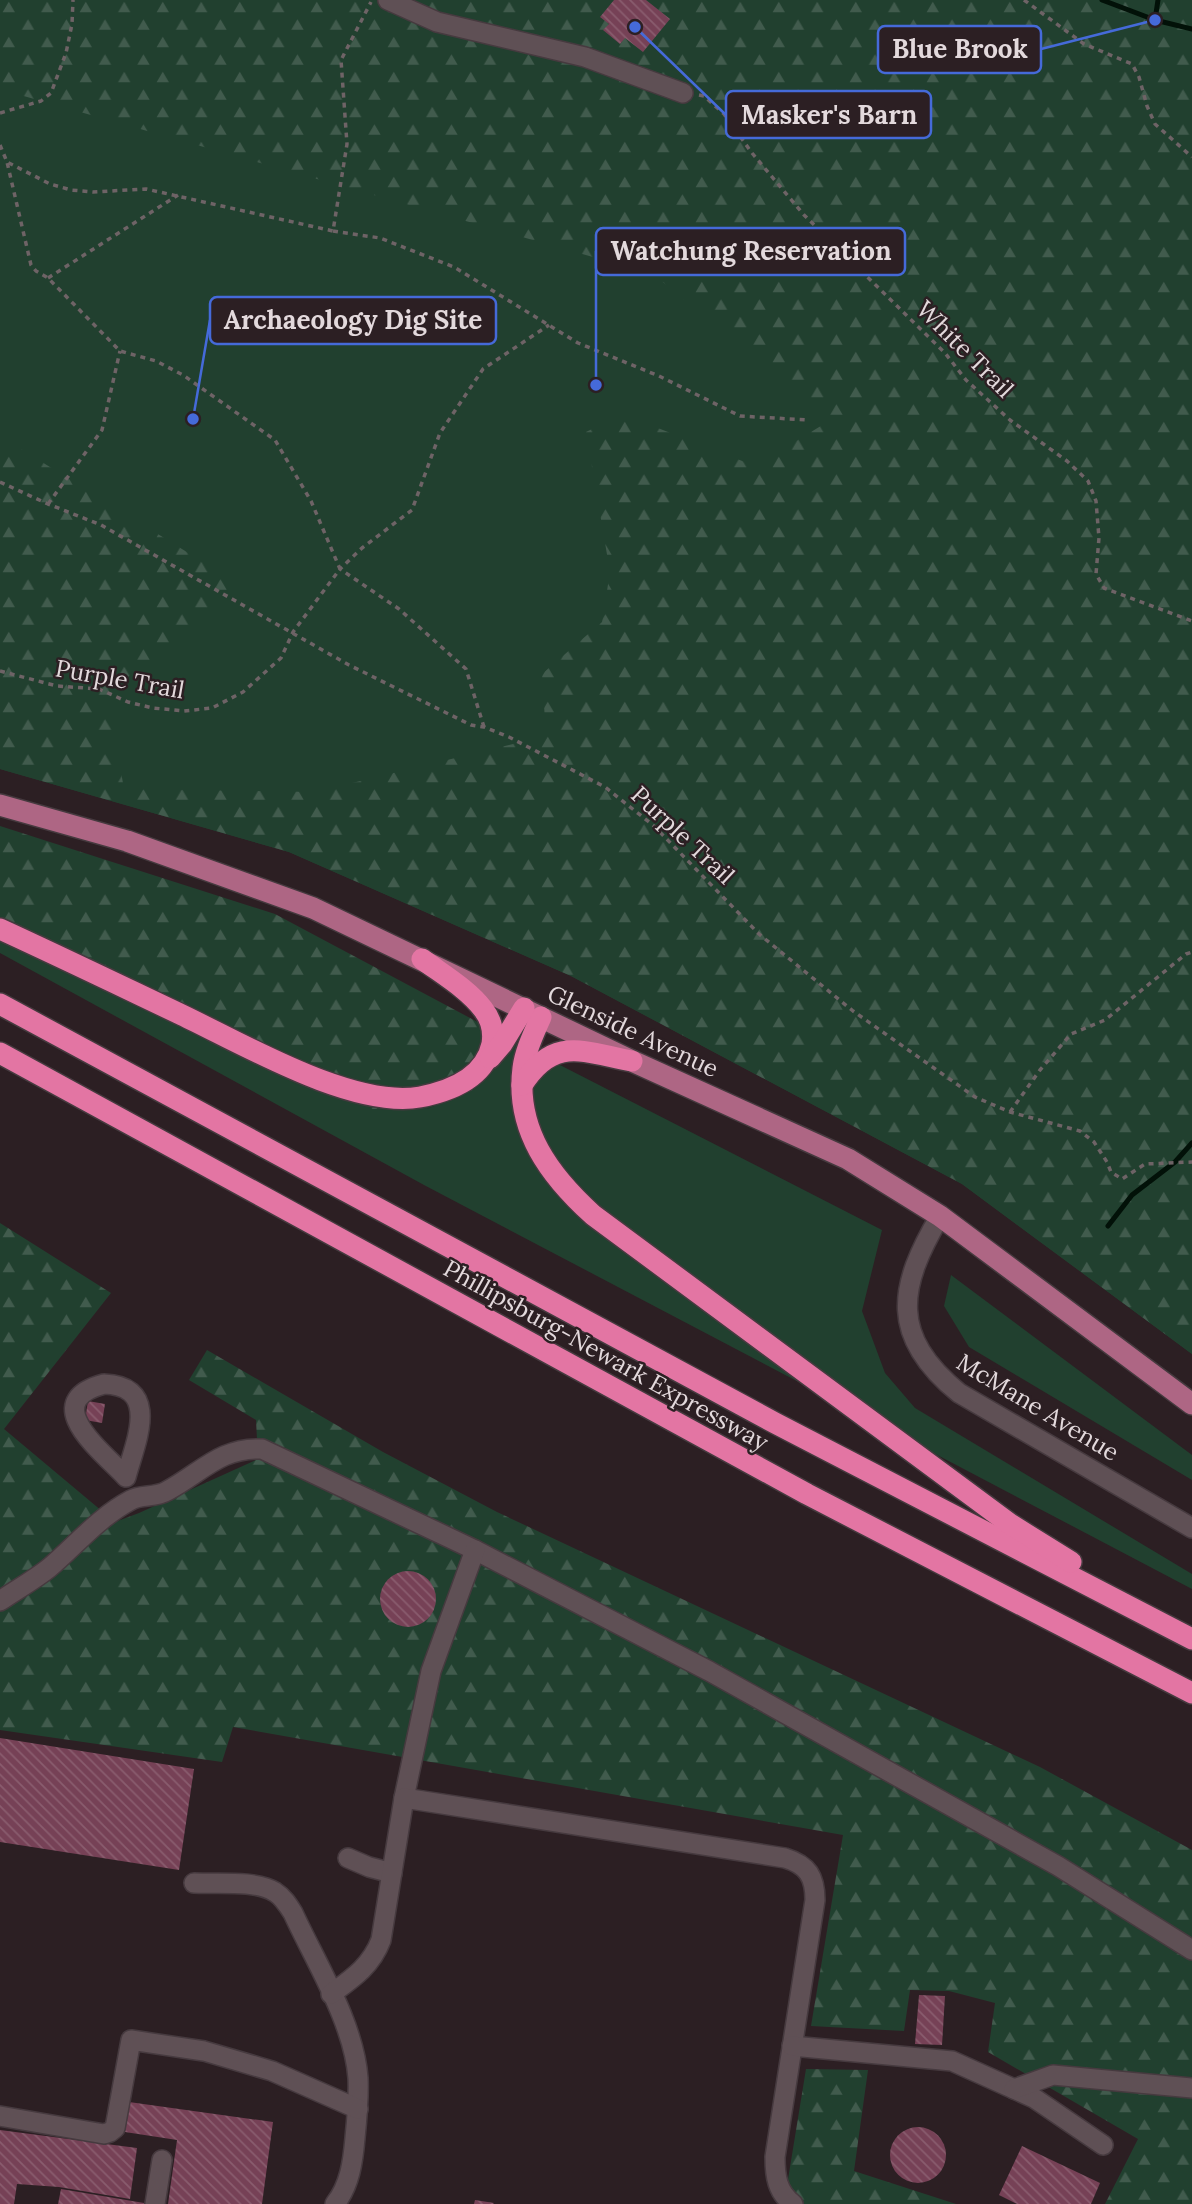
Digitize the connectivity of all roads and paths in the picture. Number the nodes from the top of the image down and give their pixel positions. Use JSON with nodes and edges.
{"nodes":[{"id":1,"x":72,"y":0,"type":"edge"},
{"id":2,"x":372,"y":0,"type":"edge"},
{"id":3,"x":388,"y":0,"type":"edge"},
{"id":4,"x":1024,"y":0,"type":"edge"},
{"id":5,"x":683,"y":93,"type":"joint"},
{"id":6,"x":0,"y":113,"type":"edge"},
{"id":7,"x":0,"y":145,"type":"edge"},
{"id":8,"x":1192,"y":157,"type":"edge"},
{"id":9,"x":7,"y":162,"type":"junction"},
{"id":10,"x":178,"y":195,"type":"junction"},
{"id":11,"x":333,"y":231,"type":"junction"},
{"id":12,"x":48,"y":278,"type":"junction"},
{"id":13,"x":549,"y":325,"type":"junction"},
{"id":14,"x":120,"y":351,"type":"junction"},
{"id":15,"x":807,"y":420,"type":"dead end"},
{"id":16,"x":0,"y":482,"type":"edge"},
{"id":17,"x":48,"y":505,"type":"junction"},
{"id":18,"x":340,"y":569,"type":"junction"},
{"id":19,"x":1192,"y":621,"type":"edge"},
{"id":20,"x":293,"y":632,"type":"junction"},
{"id":21,"x":0,"y":671,"type":"edge"},
{"id":22,"x":484,"y":727,"type":"junction"},
{"id":23,"x":0,"y":805,"type":"edge"},
{"id":24,"x":0,"y":929,"type":"edge"},
{"id":25,"x":1192,"y":951,"type":"edge"},
{"id":26,"x":422,"y":959,"type":"junction"},
{"id":27,"x":0,"y":1004,"type":"edge"},
{"id":28,"x":532,"y":1012,"type":"junction"},
{"id":29,"x":0,"y":1053,"type":"edge"},
{"id":30,"x":632,"y":1061,"type":"junction"},
{"id":31,"x":487,"y":1062,"type":"junction"},
{"id":32,"x":522,"y":1085,"type":"junction"},
{"id":33,"x":1010,"y":1112,"type":"junction"},
{"id":34,"x":1192,"y":1162,"type":"edge"},
{"id":35,"x":940,"y":1216,"type":"junction"},
{"id":36,"x":1192,"y":1404,"type":"edge"},
{"id":37,"x":126,"y":1477,"type":"junction"},
{"id":38,"x":133,"y":1498,"type":"junction"},
{"id":39,"x":1192,"y":1528,"type":"edge"},
{"id":40,"x":475,"y":1550,"type":"junction"},
{"id":41,"x":0,"y":1601,"type":"edge"},
{"id":42,"x":1192,"y":1638,"type":"edge"},
{"id":43,"x":1192,"y":1693,"type":"edge"},
{"id":44,"x":404,"y":1798,"type":"junction"},
{"id":45,"x":348,"y":1858,"type":"dead end"},
{"id":46,"x":392,"y":1873,"type":"junction"},
{"id":47,"x":194,"y":1883,"type":"dead end"},
{"id":48,"x":1192,"y":1950,"type":"edge"},
{"id":49,"x":331,"y":1994,"type":"junction"},
{"id":50,"x":792,"y":2046,"type":"junction"},
{"id":51,"x":1192,"y":2088,"type":"edge"},
{"id":52,"x":1014,"y":2089,"type":"junction"},
{"id":53,"x":358,"y":2109,"type":"junction"},
{"id":54,"x":0,"y":2116,"type":"edge"},
{"id":55,"x":1103,"y":2145,"type":"dead end"},
{"id":56,"x":162,"y":2160,"type":"dead end"},
{"id":57,"x":155,"y":2204,"type":"edge"},
{"id":58,"x":335,"y":2204,"type":"edge"},
{"id":59,"x":793,"y":2204,"type":"edge"}],
"edges":[{"from":1,"to":6,"type":"path"},
{"from":2,"to":11,"type":"path"},
{"from":3,"to":5,"type":"street"},
{"from":4,"to":8,"type":"path"},
{"from":5,"to":19,"type":"path","name":"White Trail"},
{"from":7,"to":9,"type":"path"},
{"from":9,"to":10,"type":"path"},
{"from":9,"to":12,"type":"path"},
{"from":10,"to":11,"type":"path"},
{"from":10,"to":12,"type":"path"},
{"from":11,"to":13,"type":"path"},
{"from":12,"to":14,"type":"path"},
{"from":13,"to":15,"type":"path"},
{"from":13,"to":18,"type":"path"},
{"from":14,"to":17,"type":"path"},
{"from":14,"to":18,"type":"path"},
{"from":16,"to":17,"type":"path"},
{"from":17,"to":20,"type":"path"},
{"from":18,"to":20,"type":"path"},
{"from":18,"to":22,"type":"path"},
{"from":20,"to":21,"type":"path","name":"Purple Trail"},
{"from":20,"to":22,"type":"path","name":"Purple Trail"},
{"from":22,"to":33,"type":"path","name":"Purple Trail"},
{"from":23,"to":26,"type":"main road","name":"Glenside Avenue"},
{"from":24,"to":31,"type":"highway"},
{"from":25,"to":33,"type":"path"},
{"from":26,"to":28,"type":"main road","name":"Glenside Avenue"},
{"from":26,"to":31,"type":"highway"},
{"from":27,"to":42,"type":"highway","name":"Phillipsburg-Newark Expressway"},
{"from":28,"to":30,"type":"main road","name":"Glenside Avenue"},
{"from":28,"to":31,"type":"highway"},
{"from":28,"to":32,"type":"highway"},
{"from":29,"to":43,"type":"highway","name":"Phillipsburg-Newark Expressway"},
{"from":30,"to":32,"type":"highway"},
{"from":30,"to":35,"type":"main road","name":"Glenside Avenue"},
{"from":32,"to":42,"type":"highway"},
{"from":33,"to":34,"type":"path","name":"Purple Trail"},
{"from":35,"to":36,"type":"main road","name":"Glenside Avenue"},
{"from":35,"to":39,"type":"street","name":"McMane Avenue"},
{"from":37,"to":37,"type":"street"},
{"from":37,"to":38,"type":"street"},
{"from":38,"to":40,"type":"street"},
{"from":38,"to":41,"type":"street"},
{"from":40,"to":44,"type":"street"},
{"from":40,"to":48,"type":"street"},
{"from":44,"to":46,"type":"street"},
{"from":44,"to":50,"type":"street"},
{"from":45,"to":46,"type":"street"},
{"from":46,"to":49,"type":"street"},
{"from":47,"to":49,"type":"street"},
{"from":49,"to":53,"type":"street"},
{"from":50,"to":52,"type":"street"},
{"from":50,"to":59,"type":"street"},
{"from":51,"to":52,"type":"street"},
{"from":52,"to":55,"type":"street"},
{"from":53,"to":54,"type":"street"},
{"from":53,"to":58,"type":"street"},
{"from":56,"to":57,"type":"street"}]}
